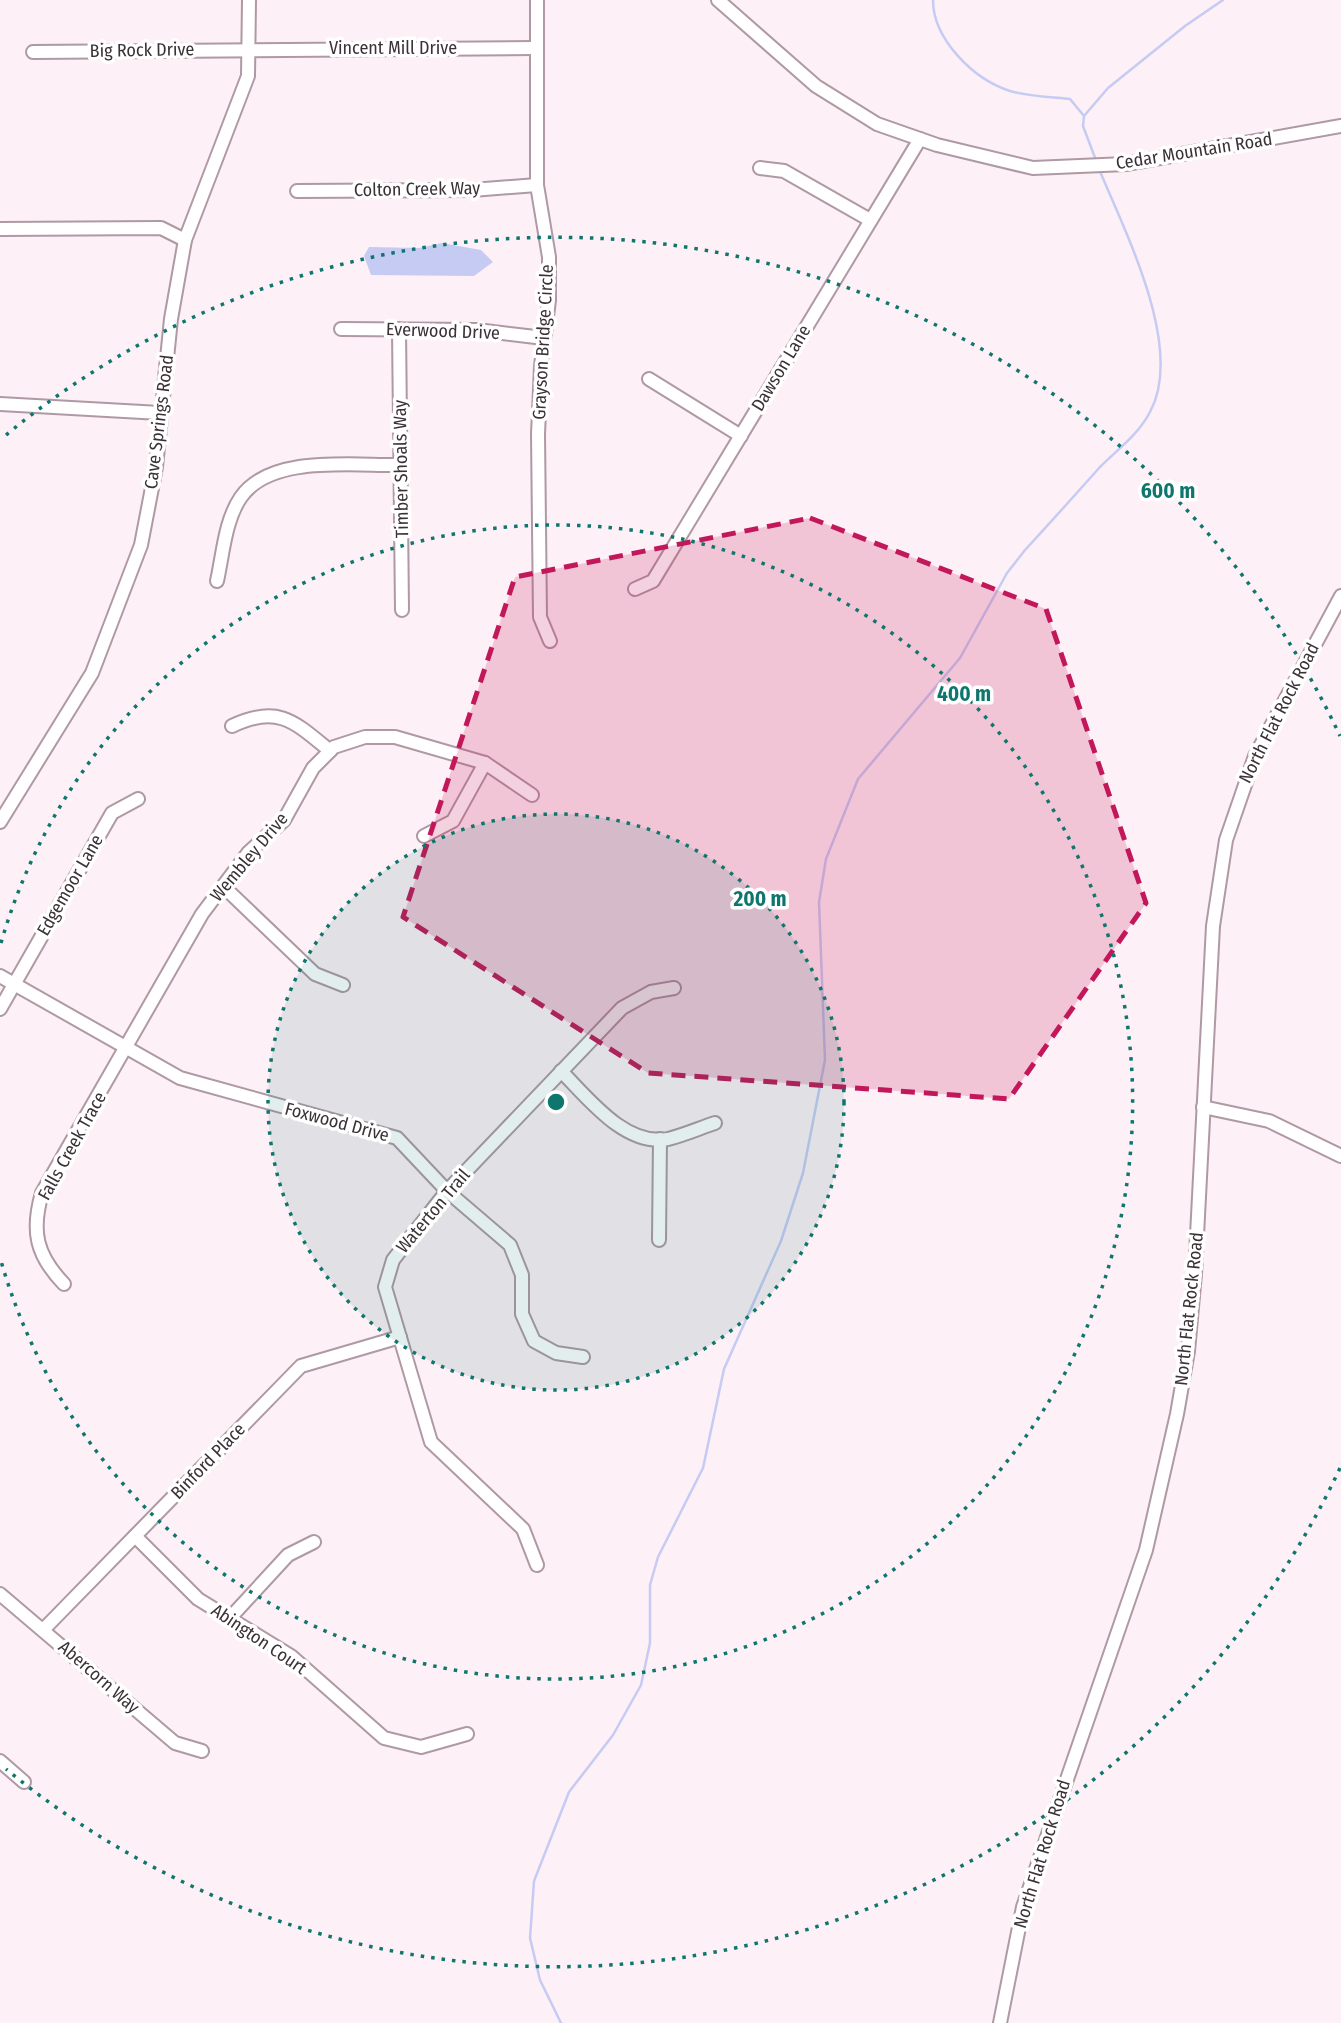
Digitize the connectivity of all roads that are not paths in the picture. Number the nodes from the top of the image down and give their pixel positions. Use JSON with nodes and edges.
{"nodes":[{"id":1,"x":249,"y":0,"type":"edge"},
{"id":2,"x":537,"y":0,"type":"edge"},
{"id":3,"x":718,"y":0,"type":"edge"},
{"id":4,"x":250,"y":48,"type":"junction"},
{"id":5,"x":535,"y":48,"type":"junction"},
{"id":6,"x":33,"y":52,"type":"dead end"},
{"id":7,"x":1341,"y":126,"type":"edge"},
{"id":8,"x":920,"y":139,"type":"junction"},
{"id":9,"x":760,"y":168,"type":"dead end"},
{"id":10,"x":537,"y":185,"type":"junction"},
{"id":11,"x":297,"y":191,"type":"dead end"},
{"id":12,"x":870,"y":220,"type":"junction"},
{"id":13,"x":0,"y":229,"type":"edge"},
{"id":14,"x":185,"y":240,"type":"junction"},
{"id":15,"x":341,"y":328,"type":"dead end"},
{"id":16,"x":399,"y":329,"type":"junction"},
{"id":17,"x":544,"y":338,"type":"junction"},
{"id":18,"x":649,"y":379,"type":"dead end"},
{"id":19,"x":0,"y":404,"type":"edge"},
{"id":20,"x":160,"y":413,"type":"junction"},
{"id":21,"x":741,"y":436,"type":"junction"},
{"id":22,"x":401,"y":465,"type":"junction"},
{"id":23,"x":217,"y":581,"type":"dead end"},
{"id":24,"x":635,"y":589,"type":"dead end"},
{"id":25,"x":1341,"y":596,"type":"edge"},
{"id":26,"x":402,"y":610,"type":"dead end"},
{"id":27,"x":550,"y":641,"type":"dead end"},
{"id":28,"x":232,"y":726,"type":"dead end"},
{"id":29,"x":330,"y":751,"type":"junction"},
{"id":30,"x":485,"y":763,"type":"junction"},
{"id":31,"x":531,"y":795,"type":"dead end"},
{"id":32,"x":138,"y":799,"type":"dead end"},
{"id":33,"x":0,"y":822,"type":"edge"},
{"id":34,"x":424,"y":836,"type":"dead end"},
{"id":35,"x":224,"y":887,"type":"junction"},
{"id":36,"x":0,"y":976,"type":"edge"},
{"id":37,"x":14,"y":983,"type":"junction"},
{"id":38,"x":342,"y":985,"type":"dead end"},
{"id":39,"x":674,"y":988,"type":"dead end"},
{"id":40,"x":0,"y":1009,"type":"edge"},
{"id":41,"x":128,"y":1046,"type":"junction"},
{"id":42,"x":561,"y":1071,"type":"junction"},
{"id":43,"x":1203,"y":1107,"type":"junction"},
{"id":44,"x":715,"y":1123,"type":"dead end"},
{"id":45,"x":660,"y":1139,"type":"junction"},
{"id":46,"x":1341,"y":1156,"type":"edge"},
{"id":47,"x":447,"y":1191,"type":"junction"},
{"id":48,"x":659,"y":1240,"type":"dead end"},
{"id":49,"x":64,"y":1284,"type":"dead end"},
{"id":50,"x":400,"y":1337,"type":"junction"},
{"id":51,"x":583,"y":1357,"type":"dead end"},
{"id":52,"x":135,"y":1536,"type":"junction"},
{"id":53,"x":314,"y":1542,"type":"dead end"},
{"id":54,"x":537,"y":1565,"type":"dead end"},
{"id":55,"x":0,"y":1594,"type":"edge"},
{"id":56,"x":230,"y":1618,"type":"junction"},
{"id":57,"x":44,"y":1629,"type":"junction"},
{"id":58,"x":467,"y":1734,"type":"dead end"},
{"id":59,"x":202,"y":1751,"type":"dead end"},
{"id":60,"x":0,"y":1760,"type":"edge"},
{"id":61,"x":24,"y":1782,"type":"dead end"},
{"id":62,"x":1000,"y":2023,"type":"edge"}],
"edges":[{"from":1,"to":4,"type":"street","name":"Cave Springs Road"},
{"from":2,"to":5,"type":"street","name":"Grayson Bridge Circle"},
{"from":3,"to":8,"type":"street","name":"Cedar Mountain Road"},
{"from":4,"to":5,"type":"street","name":"Vincent Mill Drive"},
{"from":4,"to":6,"type":"street","name":"Big Rock Drive"},
{"from":4,"to":14,"type":"street","name":"Cave Springs Road"},
{"from":5,"to":10,"type":"street","name":"Grayson Bridge Circle"},
{"from":7,"to":8,"type":"street","name":"Cedar Mountain Road"},
{"from":8,"to":12,"type":"street","name":"Dawson Lane"},
{"from":9,"to":12,"type":"street"},
{"from":10,"to":11,"type":"street","name":"Colton Creek Way"},
{"from":10,"to":17,"type":"street","name":"Grayson Bridge Circle"},
{"from":12,"to":21,"type":"street","name":"Dawson Lane"},
{"from":13,"to":14,"type":"street"},
{"from":14,"to":20,"type":"street","name":"Cave Springs Road"},
{"from":15,"to":16,"type":"street","name":"Everwood Drive"},
{"from":16,"to":17,"type":"street","name":"Everwood Drive"},
{"from":16,"to":22,"type":"street","name":"Timber Shoals Way"},
{"from":17,"to":27,"type":"street","name":"Grayson Bridge Circle"},
{"from":18,"to":21,"type":"street"},
{"from":19,"to":20,"type":"street"},
{"from":20,"to":33,"type":"street","name":"Cave Springs Road"},
{"from":21,"to":24,"type":"street","name":"Dawson Lane"},
{"from":22,"to":23,"type":"street"},
{"from":22,"to":26,"type":"street","name":"Timber Shoals Way"},
{"from":25,"to":43,"type":"street","name":"North Flat Rock Road"},
{"from":28,"to":29,"type":"street"},
{"from":29,"to":30,"type":"street","name":"Wembley Drive"},
{"from":29,"to":35,"type":"street","name":"Wembley Drive"},
{"from":30,"to":31,"type":"street","name":"Wembley Drive"},
{"from":30,"to":34,"type":"street"},
{"from":32,"to":37,"type":"street","name":"Edgemoor Lane"},
{"from":35,"to":38,"type":"street"},
{"from":35,"to":41,"type":"street","name":"Wembley Drive"},
{"from":36,"to":37,"type":"street","name":"Foxwood Drive"},
{"from":37,"to":40,"type":"street","name":"Edgemoor Lane"},
{"from":37,"to":41,"type":"street","name":"Foxwood Drive"},
{"from":39,"to":42,"type":"street","name":"Waterton Trail"},
{"from":41,"to":47,"type":"street","name":"Foxwood Drive"},
{"from":41,"to":49,"type":"street","name":"Falls Creek Trace"},
{"from":42,"to":45,"type":"street"},
{"from":42,"to":47,"type":"street","name":"Waterton Trail"},
{"from":43,"to":46,"type":"street"},
{"from":43,"to":62,"type":"street","name":"North Flat Rock Road"},
{"from":44,"to":45,"type":"street"},
{"from":45,"to":48,"type":"street"},
{"from":47,"to":50,"type":"street","name":"Waterton Trail"},
{"from":47,"to":51,"type":"street","name":"Foxwood Drive"},
{"from":50,"to":52,"type":"street","name":"Binford Place"},
{"from":50,"to":54,"type":"street","name":"Waterton Trail"},
{"from":52,"to":56,"type":"street","name":"Abington Court"},
{"from":52,"to":57,"type":"street","name":"Binford Place"},
{"from":53,"to":56,"type":"street"},
{"from":55,"to":57,"type":"street","name":"Abercorn Way"},
{"from":56,"to":58,"type":"street","name":"Abington Court"},
{"from":57,"to":59,"type":"street","name":"Abercorn Way"},
{"from":60,"to":61,"type":"street"}]}
